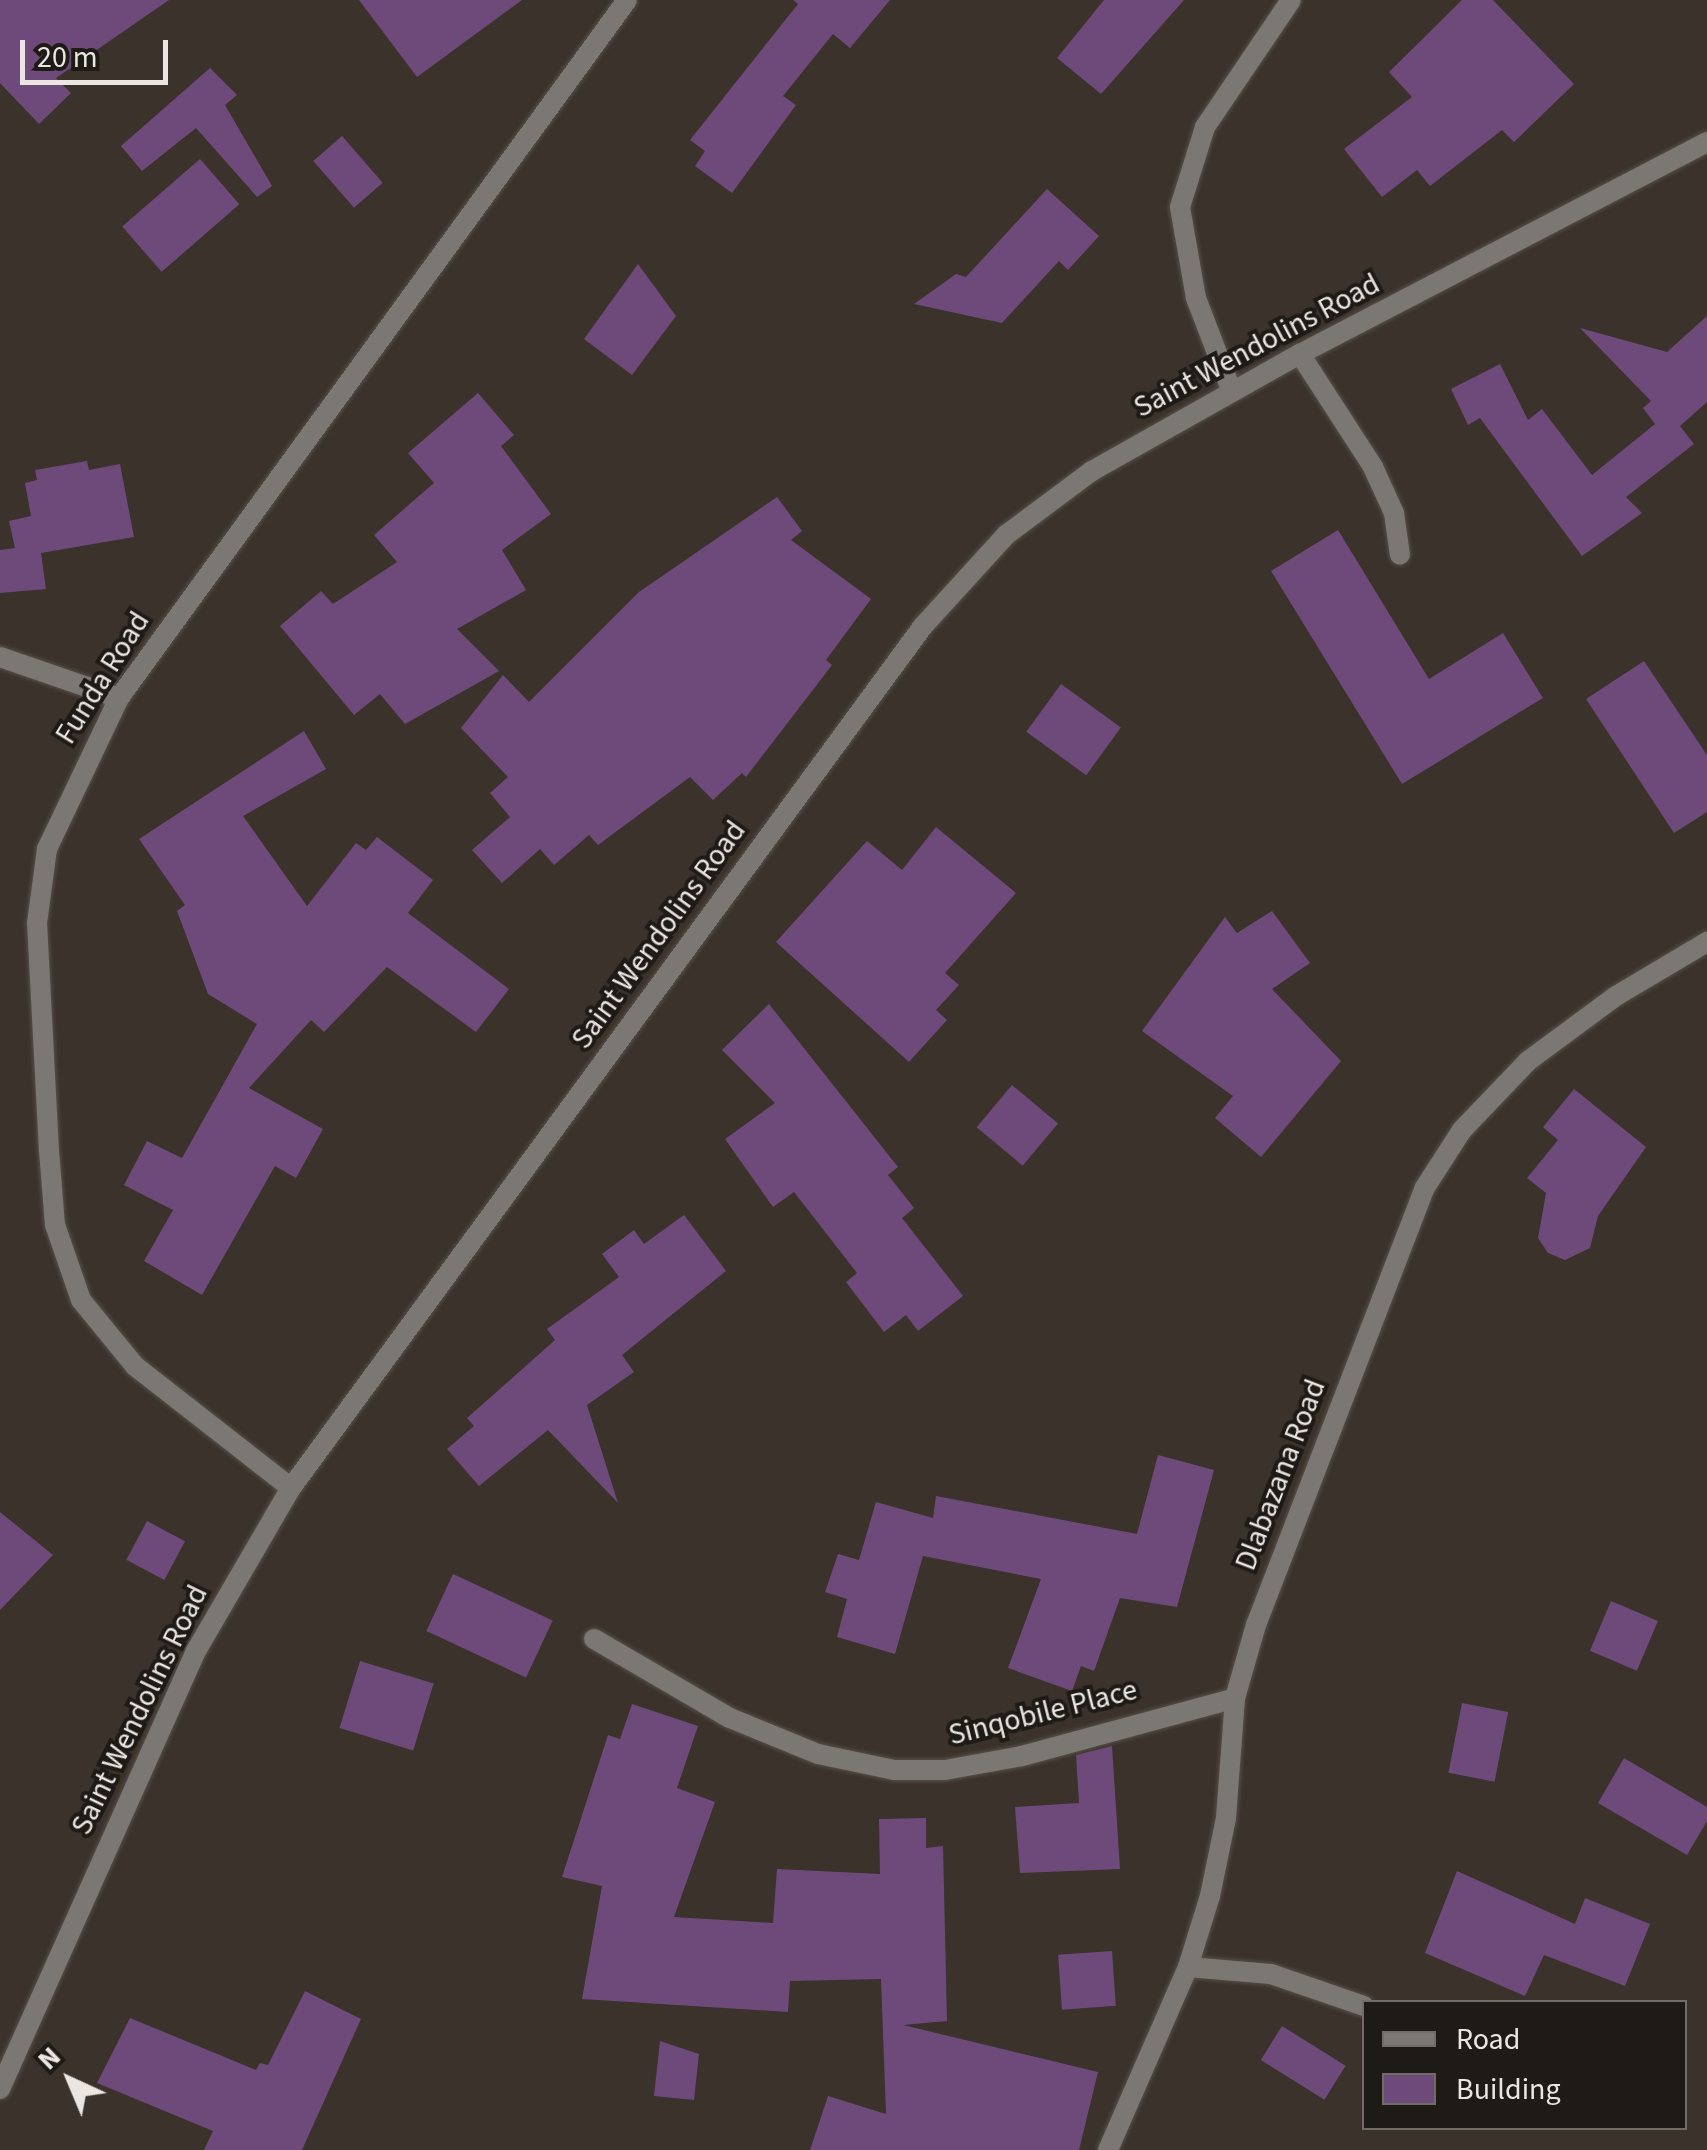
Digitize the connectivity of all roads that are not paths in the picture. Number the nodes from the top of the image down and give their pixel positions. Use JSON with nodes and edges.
{"nodes":[{"id":1,"x":627,"y":0,"type":"edge"},
{"id":2,"x":1291,"y":0,"type":"edge"},
{"id":3,"x":1707,"y":142,"type":"edge"},
{"id":4,"x":1300,"y":354,"type":"junction"},
{"id":5,"x":1232,"y":392,"type":"junction"},
{"id":6,"x":1400,"y":555,"type":"dead end"},
{"id":7,"x":0,"y":657,"type":"edge"},
{"id":8,"x":119,"y":698,"type":"junction"},
{"id":9,"x":1707,"y":942,"type":"edge"},
{"id":10,"x":290,"y":1488,"type":"junction"},
{"id":11,"x":594,"y":1639,"type":"dead end"},
{"id":12,"x":1235,"y":1698,"type":"junction"},
{"id":13,"x":1188,"y":1967,"type":"junction"},
{"id":14,"x":1362,"y":2005,"type":"edge"},
{"id":15,"x":0,"y":2090,"type":"edge"},
{"id":16,"x":1108,"y":2150,"type":"edge"}],
"edges":[{"from":1,"to":8,"type":"street","name":"Funda Road"},
{"from":2,"to":5,"type":"street"},
{"from":3,"to":4,"type":"street","name":"Saint Wendolins Road"},
{"from":4,"to":5,"type":"street","name":"Saint Wendolins Road"},
{"from":4,"to":6,"type":"street"},
{"from":5,"to":10,"type":"street","name":"Saint Wendolins Road"},
{"from":7,"to":8,"type":"street"},
{"from":8,"to":10,"type":"street","name":"Funda Road"},
{"from":9,"to":12,"type":"street","name":"Dlabazana Road"},
{"from":10,"to":15,"type":"street","name":"Saint Wendolins Road"},
{"from":11,"to":12,"type":"street","name":"Sinqobile Place"},
{"from":12,"to":13,"type":"street","name":"Dlabazana Road"},
{"from":13,"to":14,"type":"street"},
{"from":13,"to":16,"type":"street","name":"Dlabazana Road"}]}
